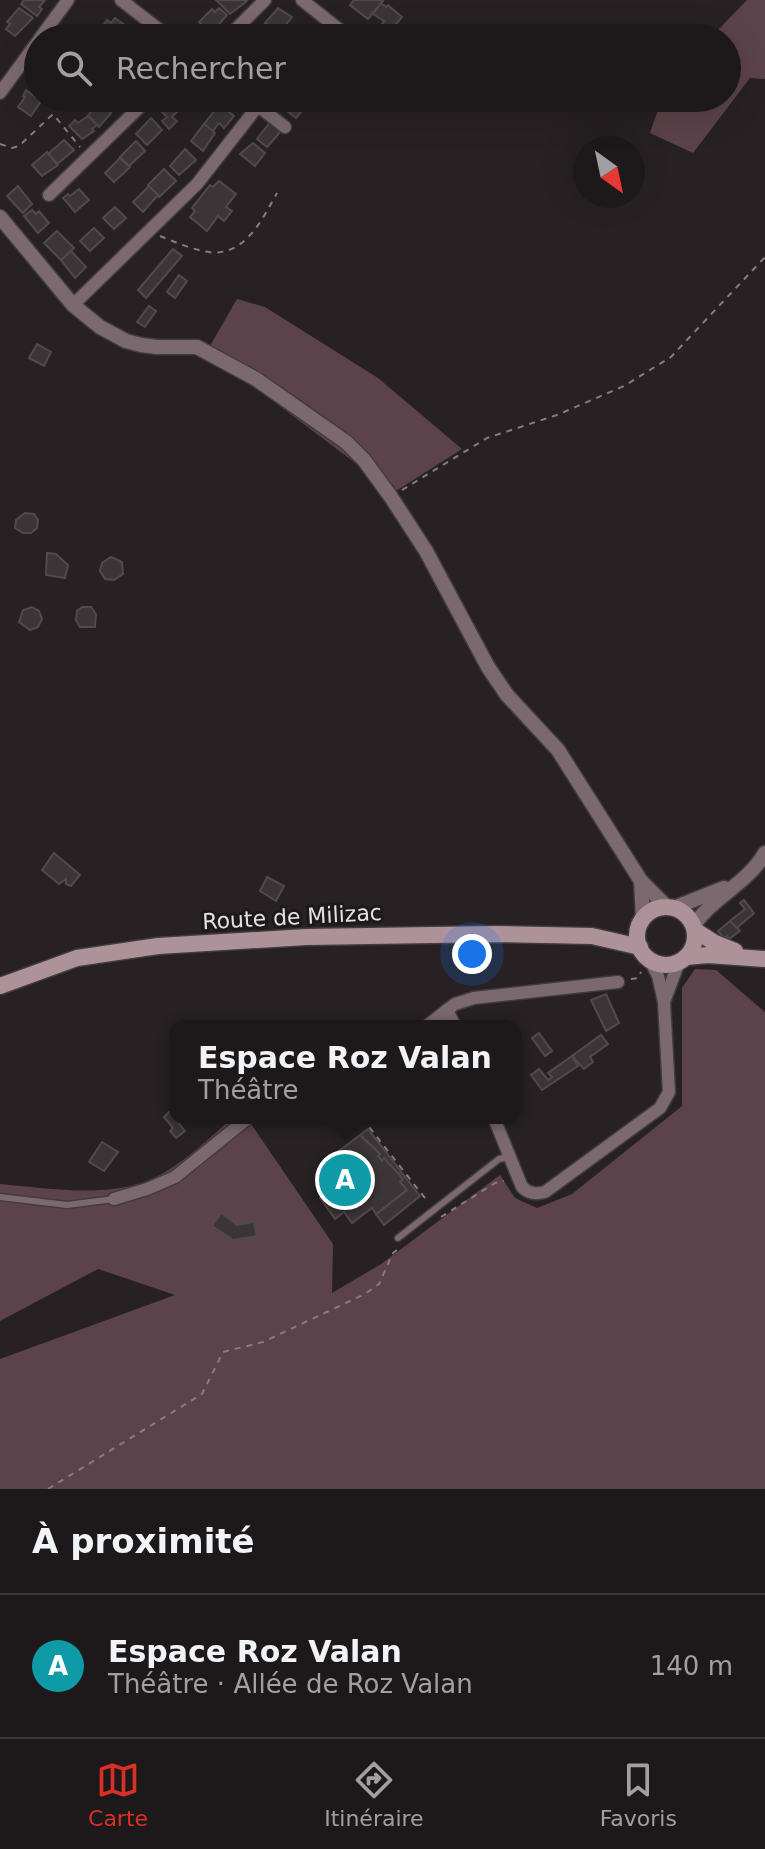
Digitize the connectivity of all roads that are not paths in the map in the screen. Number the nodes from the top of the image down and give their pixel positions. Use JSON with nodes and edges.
{"nodes":[{"id":1,"x":68,"y":0,"type":"edge"},
{"id":2,"x":121,"y":0,"type":"edge"},
{"id":3,"x":265,"y":0,"type":"edge"},
{"id":4,"x":302,"y":0,"type":"edge"},
{"id":5,"x":50,"y":24,"type":"edge"},
{"id":6,"x":152,"y":24,"type":"edge"},
{"id":7,"x":241,"y":24,"type":"edge"},
{"id":8,"x":332,"y":24,"type":"edge"},
{"id":9,"x":24,"y":60,"type":"edge"},
{"id":10,"x":0,"y":93,"type":"edge"},
{"id":11,"x":135,"y":112,"type":"edge"},
{"id":12,"x":245,"y":112,"type":"edge"},
{"id":13,"x":265,"y":112,"type":"edge"},
{"id":14,"x":285,"y":127,"type":"dead end"},
{"id":15,"x":49,"y":195,"type":"dead end"},
{"id":16,"x":0,"y":217,"type":"edge"},
{"id":17,"x":73,"y":305,"type":"junction"},
{"id":18,"x":765,"y":853,"type":"edge"},
{"id":19,"x":641,"y":881,"type":"junction"},
{"id":20,"x":739,"y":882,"type":"junction"},
{"id":21,"x":672,"y":907,"type":"junction"},
{"id":22,"x":641,"y":922,"type":"junction"},
{"id":23,"x":695,"y":928,"type":"junction"},
{"id":24,"x":592,"y":936,"type":"junction"},
{"id":25,"x":646,"y":955,"type":"junction"},
{"id":26,"x":758,"y":958,"type":"edge"},
{"id":27,"x":683,"y":959,"type":"junction"},
{"id":28,"x":618,"y":982,"type":"road end"},
{"id":29,"x":0,"y":986,"type":"edge"},
{"id":30,"x":664,"y":1002,"type":"junction"},
{"id":31,"x":447,"y":1010,"type":"junction"},
{"id":32,"x":434,"y":1020,"type":"edge"},
{"id":33,"x":452,"y":1020,"type":"edge"},
{"id":34,"x":241,"y":1124,"type":"edge"},
{"id":35,"x":496,"y":1124,"type":"edge"},
{"id":36,"x":510,"y":1157,"type":"junction"},
{"id":37,"x":0,"y":1197,"type":"edge"},
{"id":38,"x":114,"y":1199,"type":"joint"},
{"id":39,"x":398,"y":1238,"type":"dead end"}],
"edges":[{"from":1,"to":5,"type":"street"},
{"from":2,"to":6,"type":"street"},
{"from":3,"to":7,"type":"street"},
{"from":4,"to":8,"type":"street"},
{"from":9,"to":10,"type":"street"},
{"from":11,"to":15,"type":"street"},
{"from":12,"to":17,"type":"street"},
{"from":13,"to":14,"type":"street"},
{"from":16,"to":17,"type":"street"},
{"from":17,"to":19,"type":"street"},
{"from":18,"to":20,"type":"street"},
{"from":19,"to":21,"type":"street"},
{"from":19,"to":22,"type":"street"},
{"from":20,"to":21,"type":"street"},
{"from":20,"to":23,"type":"street"},
{"from":21,"to":22,"type":"main road"},
{"from":21,"to":23,"type":"main road"},
{"from":22,"to":24,"type":"main road","name":"Route de Milizac"},
{"from":22,"to":25,"type":"main road"},
{"from":23,"to":26,"type":"main road"},
{"from":23,"to":27,"type":"main road"},
{"from":24,"to":25,"type":"main road","name":"Route de Milizac"},
{"from":24,"to":29,"type":"main road","name":"Route de Milizac"},
{"from":25,"to":27,"type":"main road"},
{"from":25,"to":30,"type":"street"},
{"from":26,"to":27,"type":"main road"},
{"from":27,"to":30,"type":"street"},
{"from":28,"to":31,"type":"street"},
{"from":30,"to":36,"type":"street"},
{"from":31,"to":32,"type":"street"},
{"from":31,"to":33,"type":"street"},
{"from":34,"to":38,"type":"street"},
{"from":35,"to":36,"type":"street"},
{"from":36,"to":39,"type":"lane"},
{"from":37,"to":38,"type":"lane"}]}
